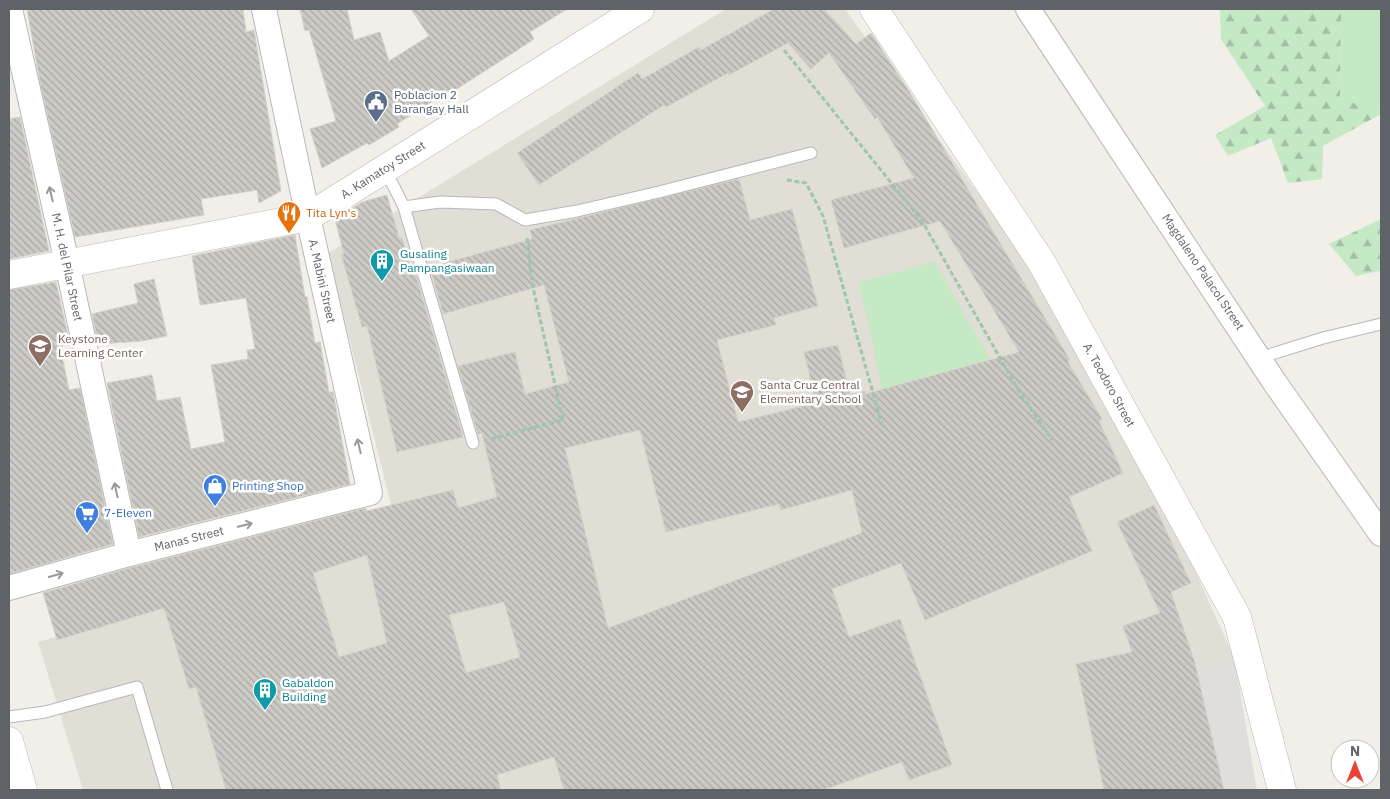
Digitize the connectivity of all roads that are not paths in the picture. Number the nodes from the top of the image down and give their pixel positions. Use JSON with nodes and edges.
{"nodes":[{"id":1,"x":10,"y":9,"type":"edge"},
{"id":2,"x":264,"y":9,"type":"edge"},
{"id":3,"x":640,"y":9,"type":"edge"},
{"id":4,"x":874,"y":9,"type":"edge"},
{"id":5,"x":1028,"y":9,"type":"edge"},
{"id":6,"x":811,"y":153,"type":"dead end"},
{"id":7,"x":380,"y":172,"type":"junction"},
{"id":8,"x":404,"y":207,"type":"junction"},
{"id":9,"x":308,"y":217,"type":"junction"},
{"id":10,"x":67,"y":263,"type":"junction"},
{"id":11,"x":9,"y":274,"type":"edge"},
{"id":12,"x":1381,"y":324,"type":"edge"},
{"id":13,"x":1259,"y":358,"type":"junction"},
{"id":14,"x":473,"y":443,"type":"road end"},
{"id":15,"x":370,"y":493,"type":"joint"},
{"id":16,"x":1381,"y":534,"type":"edge"},
{"id":17,"x":129,"y":554,"type":"junction"},
{"id":18,"x":9,"y":588,"type":"edge"},
{"id":19,"x":9,"y":717,"type":"edge"},
{"id":20,"x":9,"y":741,"type":"edge"},
{"id":21,"x":23,"y":790,"type":"edge"},
{"id":22,"x":167,"y":790,"type":"edge"},
{"id":23,"x":1282,"y":790,"type":"edge"}],
"edges":[{"from":10,"to":1,"type":"street","name":"M. H. del Pilar Street","one_way":true},
{"from":2,"to":9,"type":"street","name":"A. Mabini Street"},
{"from":3,"to":7,"type":"street","name":"A. Kamatoy Street"},
{"from":4,"to":23,"type":"street","name":"A. Teodoro Street"},
{"from":5,"to":13,"type":"street","name":"Magdaleno Palacol Street"},
{"from":6,"to":8,"type":"lane"},
{"from":7,"to":8,"type":"lane"},
{"from":7,"to":9,"type":"street","name":"A. Kamatoy Street"},
{"from":8,"to":14,"type":"lane"},
{"from":9,"to":10,"type":"street","name":"A. Kamatoy Street"},
{"from":15,"to":9,"type":"street","name":"A. Mabini Street","one_way":true},
{"from":10,"to":11,"type":"street","name":"A. Kamatoy Street"},
{"from":17,"to":10,"type":"street","name":"M. H. del Pilar Street","one_way":true},
{"from":12,"to":13,"type":"lane"},
{"from":13,"to":16,"type":"street","name":"Magdaleno Palacol Street"},
{"from":17,"to":15,"type":"street","name":"Manas Street","one_way":true},
{"from":18,"to":17,"type":"street","name":"Manas Street","one_way":true},
{"from":19,"to":22,"type":"lane"},
{"from":20,"to":21,"type":"street"}]}
